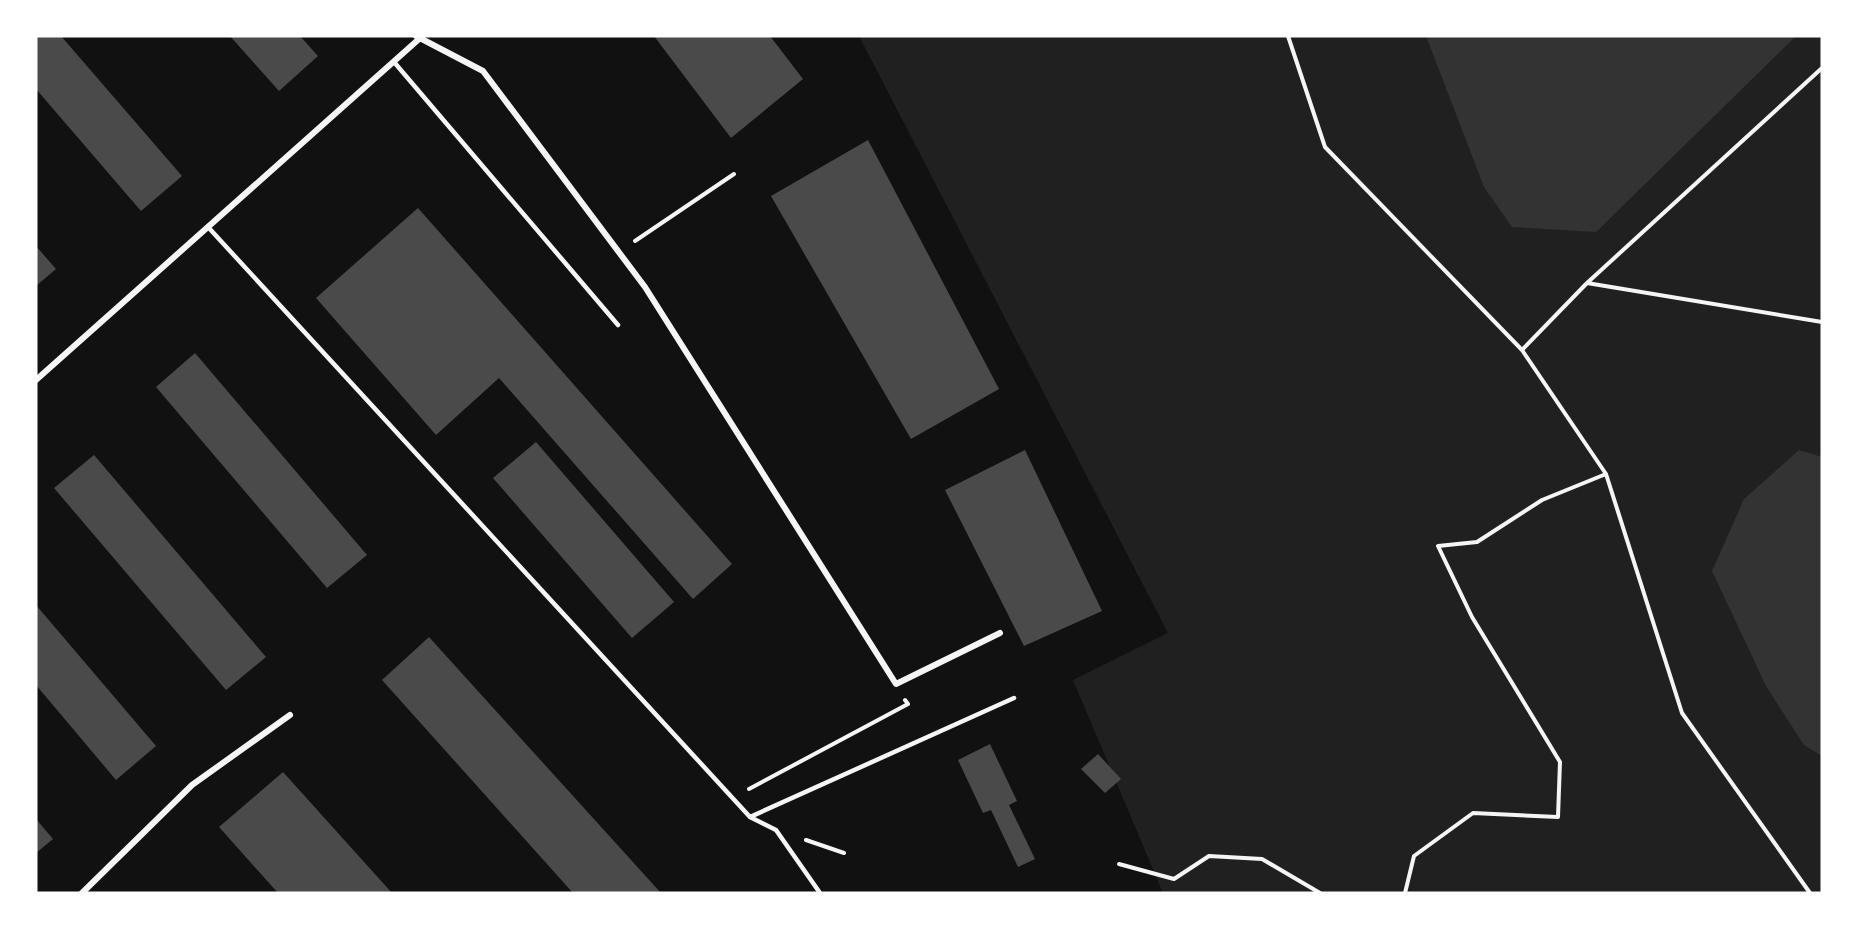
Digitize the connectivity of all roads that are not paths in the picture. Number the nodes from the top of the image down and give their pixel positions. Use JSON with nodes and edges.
{"nodes":[{"id":1,"x":418,"y":38,"type":"edge"},
{"id":2,"x":394,"y":62,"type":"junction"},
{"id":3,"x":208,"y":227,"type":"junction"},
{"id":4,"x":618,"y":325,"type":"dead end"},
{"id":5,"x":36,"y":380,"type":"edge"},
{"id":6,"x":1000,"y":633,"type":"dead end"},
{"id":7,"x":1014,"y":698,"type":"dead end"},
{"id":8,"x":290,"y":715,"type":"dead end"},
{"id":9,"x":750,"y":816,"type":"junction"},
{"id":10,"x":82,"y":893,"type":"edge"},
{"id":11,"x":820,"y":893,"type":"edge"}],
"edges":[{"from":1,"to":2,"type":"street"},
{"from":1,"to":6,"type":"street"},
{"from":2,"to":3,"type":"street"},
{"from":2,"to":4,"type":"lane"},
{"from":3,"to":5,"type":"street"},
{"from":3,"to":9,"type":"lane"},
{"from":7,"to":9,"type":"lane"},
{"from":8,"to":10,"type":"street"},
{"from":9,"to":11,"type":"lane"}]}
